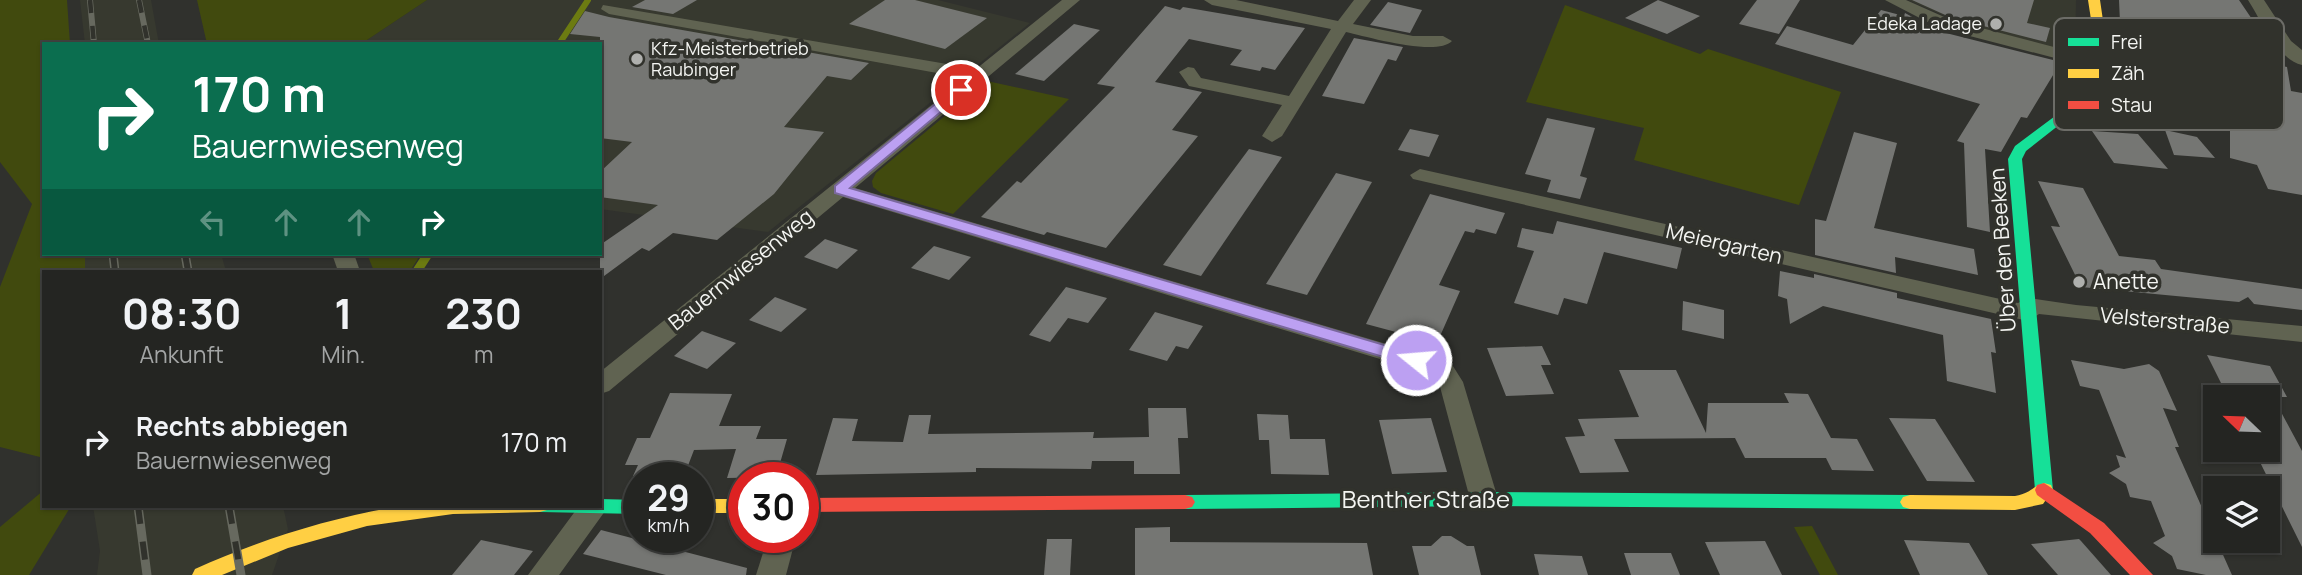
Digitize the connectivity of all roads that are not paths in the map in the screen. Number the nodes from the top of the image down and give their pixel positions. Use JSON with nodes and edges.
{"nodes":[{"id":1,"x":1072,"y":0,"type":"edge"},
{"id":2,"x":1212,"y":0,"type":"edge"},
{"id":3,"x":1363,"y":0,"type":"edge"},
{"id":4,"x":1893,"y":0,"type":"edge"},
{"id":5,"x":2094,"y":0,"type":"edge"},
{"id":6,"x":2256,"y":0,"type":"edge"},
{"id":7,"x":609,"y":9,"type":"dead end"},
{"id":8,"x":2096,"y":18,"type":"edge"},
{"id":9,"x":2268,"y":18,"type":"edge"},
{"id":10,"x":1342,"y":26,"type":"junction"},
{"id":11,"x":1443,"y":41,"type":"dead end"},
{"id":12,"x":2284,"y":41,"type":"edge"},
{"id":13,"x":2054,"y":53,"type":"edge"},
{"id":14,"x":2302,"y":60,"type":"edge"},
{"id":15,"x":1188,"y":72,"type":"dead end"},
{"id":16,"x":979,"y":75,"type":"junction"},
{"id":17,"x":1293,"y":102,"type":"junction"},
{"id":18,"x":2054,"y":122,"type":"edge"},
{"id":19,"x":1272,"y":136,"type":"dead end"},
{"id":20,"x":1420,"y":175,"type":"dead end"},
{"id":21,"x":840,"y":190,"type":"junction"},
{"id":22,"x":2028,"y":309,"type":"junction"},
{"id":23,"x":2302,"y":334,"type":"edge"},
{"id":24,"x":602,"y":382,"type":"edge"},
{"id":25,"x":2044,"y":491,"type":"junction"},
{"id":26,"x":1484,"y":499,"type":"junction"},
{"id":27,"x":819,"y":505,"type":"edge"},
{"id":28,"x":602,"y":507,"type":"edge"},
{"id":29,"x":623,"y":507,"type":"edge"},
{"id":30,"x":421,"y":508,"type":"edge"},
{"id":31,"x":593,"y":508,"type":"edge"},
{"id":32,"x":777,"y":553,"type":"edge"},
{"id":33,"x":202,"y":575,"type":"edge"},
{"id":34,"x":543,"y":575,"type":"edge"},
{"id":35,"x":771,"y":575,"type":"edge"},
{"id":36,"x":2143,"y":575,"type":"edge"}],
"edges":[{"from":1,"to":16,"type":"street","name":"Bauernwiesenweg"},
{"from":2,"to":10,"type":"street"},
{"from":3,"to":10,"type":"street"},
{"from":4,"to":13,"type":"street"},
{"from":5,"to":8,"type":"street"},
{"from":6,"to":9,"type":"street"},
{"from":7,"to":16,"type":"street"},
{"from":10,"to":11,"type":"street"},
{"from":10,"to":17,"type":"street"},
{"from":12,"to":14,"type":"street"},
{"from":15,"to":17,"type":"street"},
{"from":16,"to":21,"type":"street","name":"Bauernwiesenweg"},
{"from":17,"to":19,"type":"street"},
{"from":18,"to":22,"type":"street","name":"Über den Beeken"},
{"from":20,"to":22,"type":"street","name":"Meiergarten"},
{"from":21,"to":24,"type":"street","name":"Bauernwiesenweg"},
{"from":21,"to":26,"type":"street"},
{"from":22,"to":23,"type":"street","name":"Velsterstraße"},
{"from":22,"to":25,"type":"street","name":"Über den Beeken"},
{"from":25,"to":26,"type":"street","name":"Benther Straße"},
{"from":25,"to":36,"type":"street"},
{"from":26,"to":27,"type":"street","name":"Benther Straße"},
{"from":28,"to":29,"type":"street"},
{"from":30,"to":33,"type":"street"},
{"from":31,"to":34,"type":"street"},
{"from":32,"to":35,"type":"street"}]}
